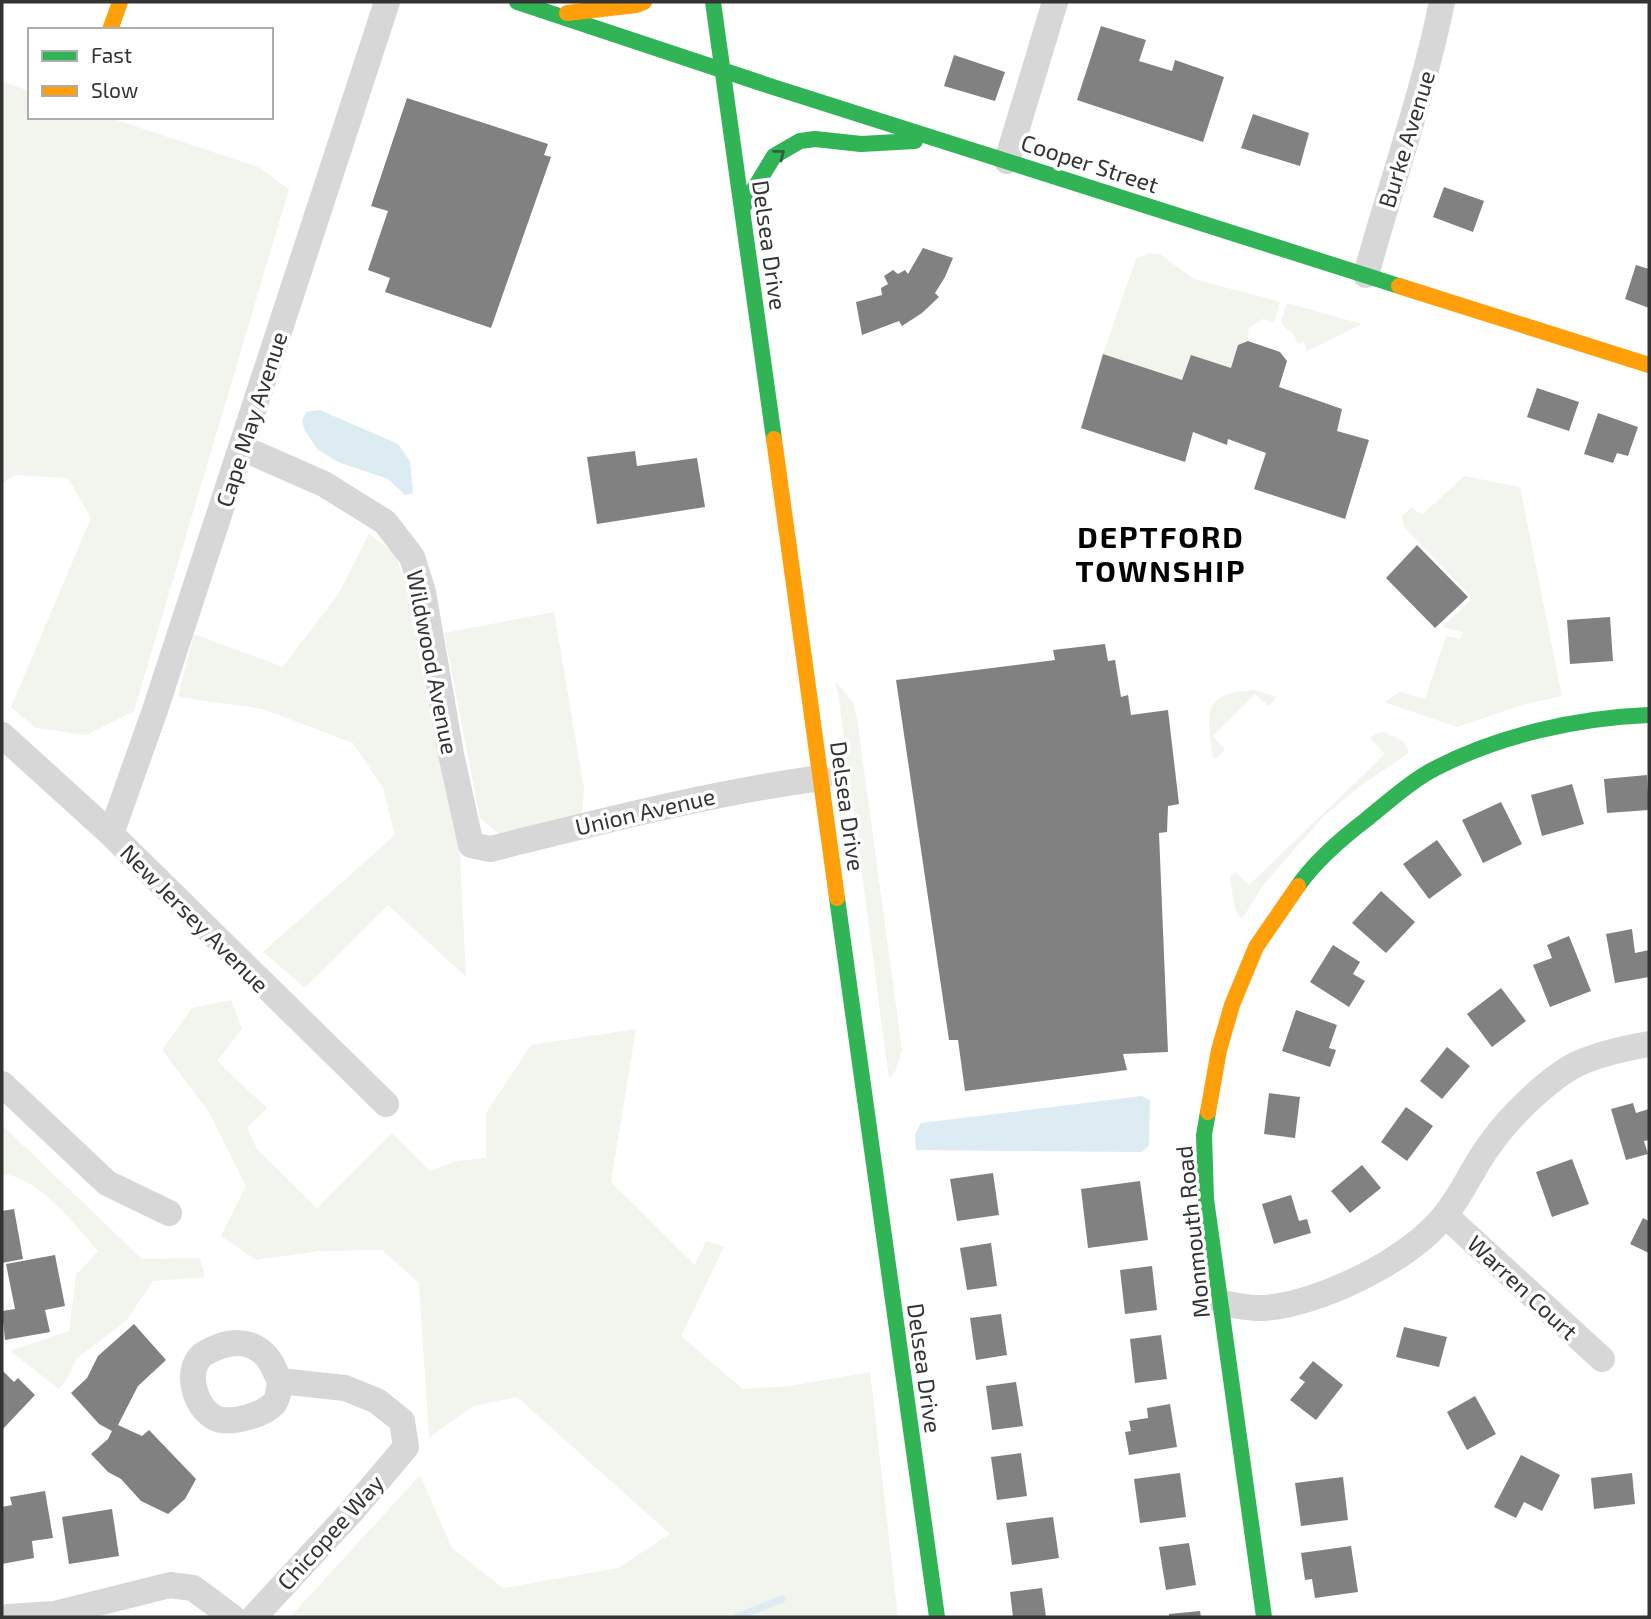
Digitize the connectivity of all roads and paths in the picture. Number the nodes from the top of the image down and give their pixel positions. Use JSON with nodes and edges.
{"nodes":[{"id":1,"x":120,"y":2,"type":"edge"},
{"id":2,"x":387,"y":2,"type":"edge"},
{"id":3,"x":517,"y":2,"type":"edge"},
{"id":4,"x":644,"y":2,"type":"edge"},
{"id":5,"x":713,"y":2,"type":"edge"},
{"id":6,"x":1055,"y":2,"type":"edge"},
{"id":7,"x":1442,"y":2,"type":"edge"},
{"id":8,"x":556,"y":15,"type":"junction"},
{"id":9,"x":111,"y":28,"type":"edge"},
{"id":10,"x":723,"y":70,"type":"junction"},
{"id":11,"x":943,"y":140,"type":"junction"},
{"id":12,"x":1007,"y":161,"type":"junction"},
{"id":13,"x":742,"y":209,"type":"junction"},
{"id":14,"x":1366,"y":275,"type":"junction"},
{"id":15,"x":1649,"y":365,"type":"edge"},
{"id":16,"x":242,"y":448,"type":"junction"},
{"id":17,"x":1649,"y":715,"type":"edge"},
{"id":18,"x":2,"y":734,"type":"edge"},
{"id":19,"x":821,"y":778,"type":"junction"},
{"id":20,"x":111,"y":834,"type":"junction"},
{"id":21,"x":471,"y":845,"type":"joint"},
{"id":22,"x":1649,"y":1044,"type":"edge"},
{"id":23,"x":2,"y":1084,"type":"edge"},
{"id":24,"x":386,"y":1104,"type":"dead end"},
{"id":25,"x":169,"y":1213,"type":"dead end"},
{"id":26,"x":1445,"y":1215,"type":"junction"},
{"id":27,"x":1221,"y":1303,"type":"junction"},
{"id":28,"x":1602,"y":1359,"type":"dead end"},
{"id":29,"x":280,"y":1381,"type":"dead end"},
{"id":30,"x":8,"y":1617,"type":"edge"},
{"id":31,"x":232,"y":1617,"type":"edge"},
{"id":32,"x":254,"y":1617,"type":"edge"},
{"id":33,"x":937,"y":1617,"type":"edge"},
{"id":34,"x":1264,"y":1617,"type":"edge"}],
"edges":[{"from":1,"to":9,"type":"main road"},
{"from":2,"to":16,"type":"street","name":"Cape May Avenue"},
{"from":3,"to":8,"type":"main road","name":"Cooper Street"},
{"from":4,"to":8,"type":"main road"},
{"from":5,"to":10,"type":"main road","name":"Delsea Drive"},
{"from":6,"to":12,"type":"street"},
{"from":7,"to":14,"type":"street","name":"Burke Avenue"},
{"from":8,"to":10,"type":"main road","name":"Cooper Street"},
{"from":10,"to":11,"type":"main road","name":"Cooper Street"},
{"from":10,"to":13,"type":"main road","name":"Delsea Drive"},
{"from":11,"to":12,"type":"main road","name":"Cooper Street"},
{"from":13,"to":11,"type":"main road","one_way":true},
{"from":12,"to":14,"type":"main road","name":"Cooper Street"},
{"from":13,"to":19,"type":"main road","name":"Delsea Drive"},
{"from":14,"to":15,"type":"main road","name":"Cooper Street"},
{"from":16,"to":20,"type":"street","name":"Cape May Avenue"},
{"from":16,"to":21,"type":"street","name":"Wildwood Avenue"},
{"from":17,"to":27,"type":"main road","name":"Monmouth Road"},
{"from":18,"to":20,"type":"street","name":"New Jersey Avenue"},
{"from":19,"to":21,"type":"street","name":"Union Avenue"},
{"from":19,"to":33,"type":"main road","name":"Delsea Drive"},
{"from":20,"to":24,"type":"street","name":"New Jersey Avenue"},
{"from":22,"to":26,"type":"street"},
{"from":23,"to":25,"type":"street"},
{"from":26,"to":27,"type":"street"},
{"from":26,"to":28,"type":"street","name":"Warren Court"},
{"from":27,"to":34,"type":"main road","name":"Monmouth Road"},
{"from":29,"to":32,"type":"street","name":"Chicopee Way"},
{"from":30,"to":31,"type":"street"}]}
